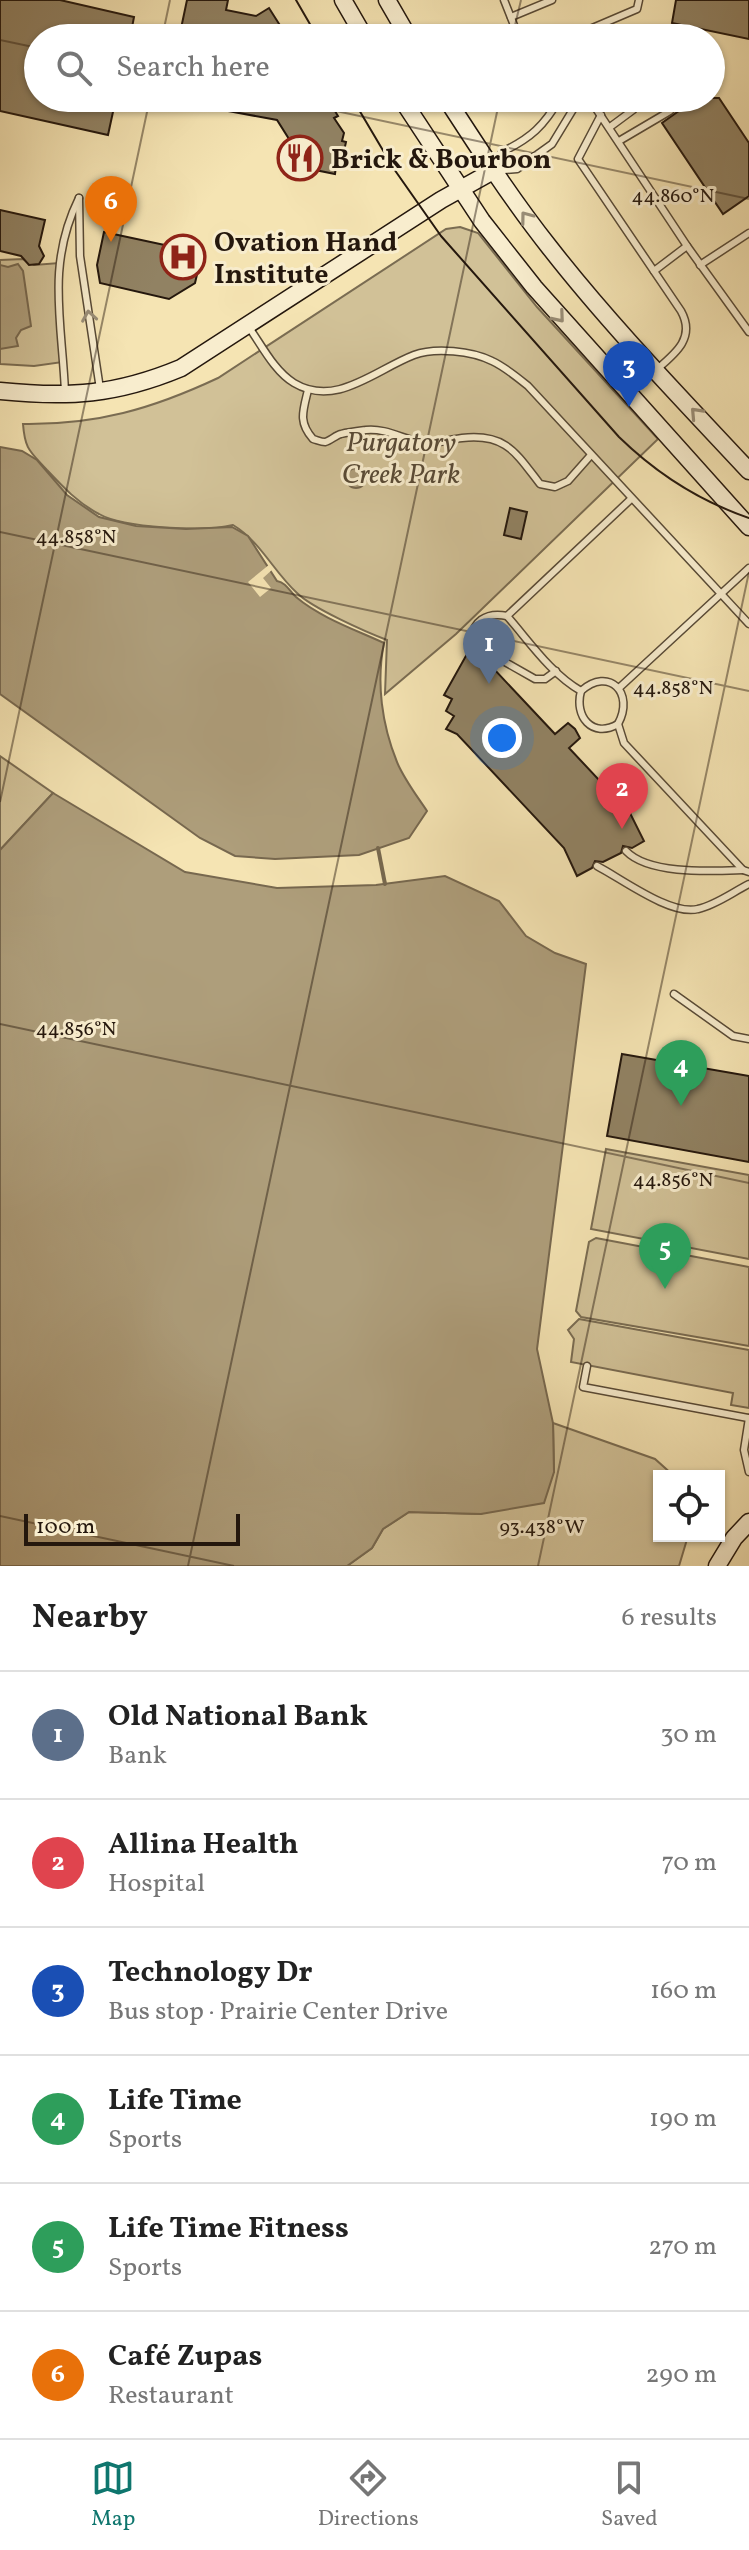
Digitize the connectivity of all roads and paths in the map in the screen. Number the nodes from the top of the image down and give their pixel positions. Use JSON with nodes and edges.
{"nodes":[{"id":1,"x":343,"y":0,"type":"edge"},
{"id":2,"x":387,"y":0,"type":"edge"},
{"id":3,"x":504,"y":0,"type":"edge"},
{"id":4,"x":552,"y":0,"type":"edge"},
{"id":5,"x":639,"y":0,"type":"edge"},
{"id":6,"x":511,"y":17,"type":"junction"},
{"id":7,"x":357,"y":24,"type":"edge"},
{"id":8,"x":401,"y":24,"type":"edge"},
{"id":9,"x":514,"y":24,"type":"edge"},
{"id":10,"x":602,"y":24,"type":"edge"},
{"id":11,"x":410,"y":112,"type":"edge"},
{"id":12,"x":455,"y":112,"type":"edge"},
{"id":13,"x":550,"y":112,"type":"edge"},
{"id":14,"x":571,"y":112,"type":"edge"},
{"id":15,"x":599,"y":112,"type":"edge"},
{"id":16,"x":630,"y":112,"type":"edge"},
{"id":17,"x":668,"y":112,"type":"edge"},
{"id":18,"x":601,"y":115,"type":"junction"},
{"id":19,"x":610,"y":127,"type":"junction"},
{"id":20,"x":619,"y":141,"type":"junction"},
{"id":21,"x":493,"y":171,"type":"junction"},
{"id":22,"x":459,"y":189,"type":"junction"},
{"id":23,"x":749,"y":233,"type":"edge"},
{"id":24,"x":687,"y":246,"type":"junction"},
{"id":25,"x":700,"y":265,"type":"junction"},
{"id":26,"x":654,"y":271,"type":"junction"},
{"id":27,"x":248,"y":326,"type":"junction"},
{"id":28,"x":749,"y":332,"type":"edge"},
{"id":29,"x":656,"y":370,"type":"junction"},
{"id":30,"x":308,"y":390,"type":"junction"},
{"id":31,"x":0,"y":391,"type":"edge"},
{"id":32,"x":100,"y":393,"type":"junction"},
{"id":33,"x":65,"y":395,"type":"junction"},
{"id":34,"x":591,"y":455,"type":"junction"},
{"id":35,"x":749,"y":471,"type":"edge"},
{"id":36,"x":631,"y":499,"type":"junction"},
{"id":37,"x":749,"y":527,"type":"edge"},
{"id":38,"x":749,"y":568,"type":"edge"},
{"id":39,"x":720,"y":595,"type":"junction"},
{"id":40,"x":507,"y":616,"type":"junction"},
{"id":41,"x":749,"y":624,"type":"edge"},
{"id":42,"x":481,"y":648,"type":"dead end"},
{"id":43,"x":498,"y":658,"type":"dead end"},
{"id":44,"x":556,"y":671,"type":"junction"},
{"id":45,"x":619,"y":688,"type":"junction"},
{"id":46,"x":581,"y":691,"type":"junction"},
{"id":47,"x":618,"y":724,"type":"junction"},
{"id":48,"x":626,"y":851,"type":"dead end"},
{"id":49,"x":597,"y":866,"type":"dead end"},
{"id":50,"x":746,"y":871,"type":"edge"},
{"id":51,"x":749,"y":884,"type":"edge"},
{"id":52,"x":674,"y":994,"type":"dead end"},
{"id":53,"x":749,"y":1039,"type":"edge"},
{"id":54,"x":587,"y":1366,"type":"dead end"},
{"id":55,"x":748,"y":1418,"type":"edge"},
{"id":56,"x":749,"y":1472,"type":"edge"},
{"id":57,"x":749,"y":1522,"type":"edge"},
{"id":58,"x":717,"y":1566,"type":"edge"}],
"edges":[{"from":1,"to":7,"type":"main road"},
{"from":2,"to":8,"type":"main road"},
{"from":3,"to":6,"type":"lane"},
{"from":4,"to":6,"type":"lane"},
{"from":5,"to":10,"type":"lane"},
{"from":6,"to":9,"type":"lane"},
{"from":11,"to":22,"type":"main road"},
{"from":12,"to":21,"type":"main road"},
{"from":13,"to":21,"type":"lane"},
{"from":14,"to":21,"type":"lane"},
{"from":15,"to":18,"type":"lane"},
{"from":16,"to":19,"type":"lane"},
{"from":17,"to":20,"type":"lane"},
{"from":18,"to":19,"type":"lane"},
{"from":18,"to":26,"type":"lane"},
{"from":19,"to":20,"type":"lane"},
{"from":20,"to":24,"type":"lane"},
{"from":21,"to":22,"type":"main road"},
{"from":29,"to":21,"type":"main road","one_way":true},
{"from":22,"to":27,"type":"main road"},
{"from":22,"to":37,"type":"main road","one_way":true},
{"from":23,"to":25,"type":"lane"},
{"from":24,"to":25,"type":"lane"},
{"from":24,"to":26,"type":"lane"},
{"from":25,"to":28,"type":"lane"},
{"from":26,"to":29,"type":"lane"},
{"from":27,"to":30,"type":"lane"},
{"from":27,"to":32,"type":"main road"},
{"from":35,"to":29,"type":"main road","one_way":true},
{"from":30,"to":34,"type":"lane"},
{"from":30,"to":34,"type":"lane"},
{"from":31,"to":33,"type":"main road"},
{"from":32,"to":33,"type":"main road"},
{"from":32,"to":33,"type":"lane","one_way":true},
{"from":34,"to":36,"type":"lane"},
{"from":36,"to":39,"type":"lane"},
{"from":36,"to":40,"type":"lane"},
{"from":38,"to":39,"type":"lane"},
{"from":39,"to":41,"type":"lane"},
{"from":39,"to":45,"type":"lane"},
{"from":40,"to":42,"type":"lane"},
{"from":40,"to":44,"type":"lane"},
{"from":43,"to":44,"type":"lane"},
{"from":44,"to":46,"type":"lane"},
{"from":45,"to":46,"type":"lane"},
{"from":45,"to":47,"type":"lane"},
{"from":46,"to":47,"type":"lane"},
{"from":47,"to":50,"type":"lane"},
{"from":48,"to":50,"type":"lane"},
{"from":49,"to":51,"type":"lane"},
{"from":52,"to":53,"type":"lane"},
{"from":54,"to":55,"type":"lane"},
{"from":55,"to":56,"type":"lane"},
{"from":57,"to":58,"type":"main road"}]}
